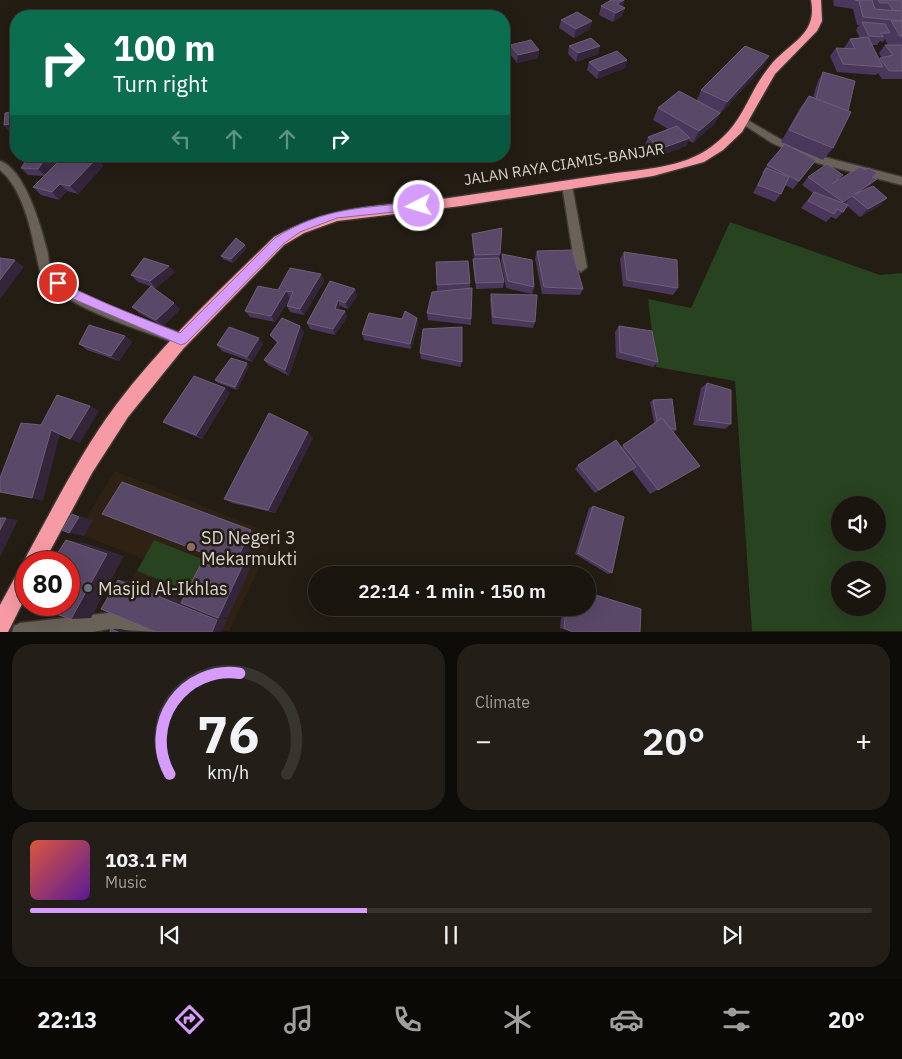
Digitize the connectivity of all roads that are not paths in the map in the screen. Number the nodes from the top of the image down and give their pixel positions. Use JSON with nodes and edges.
{"nodes":[{"id":1,"x":816,"y":0,"type":"edge"},
{"id":2,"x":744,"y":121,"type":"junction"},
{"id":3,"x":0,"y":165,"type":"edge"},
{"id":4,"x":902,"y":181,"type":"edge"},
{"id":5,"x":567,"y":185,"type":"junction"},
{"id":6,"x":581,"y":267,"type":"dead end"},
{"id":7,"x":181,"y":339,"type":"junction"},
{"id":8,"x":40,"y":551,"type":"edge"},
{"id":9,"x":15,"y":598,"type":"edge"},
{"id":10,"x":0,"y":625,"type":"edge"},
{"id":11,"x":20,"y":632,"type":"edge"},
{"id":12,"x":148,"y":632,"type":"edge"}],
"edges":[{"from":1,"to":2,"type":"highway","name":"JALAN RAYA CIAMIS-BANJAR"},
{"from":2,"to":4,"type":"street"},
{"from":2,"to":5,"type":"highway","name":"JALAN RAYA CIAMIS-BANJAR"},
{"from":3,"to":7,"type":"street"},
{"from":5,"to":6,"type":"street"},
{"from":5,"to":7,"type":"highway","name":"JALAN RAYA CIAMIS-BANJAR"},
{"from":7,"to":8,"type":"highway","name":"JALAN RAYA CIAMIS-BANJAR"},
{"from":9,"to":10,"type":"highway"},
{"from":11,"to":12,"type":"street"}]}
